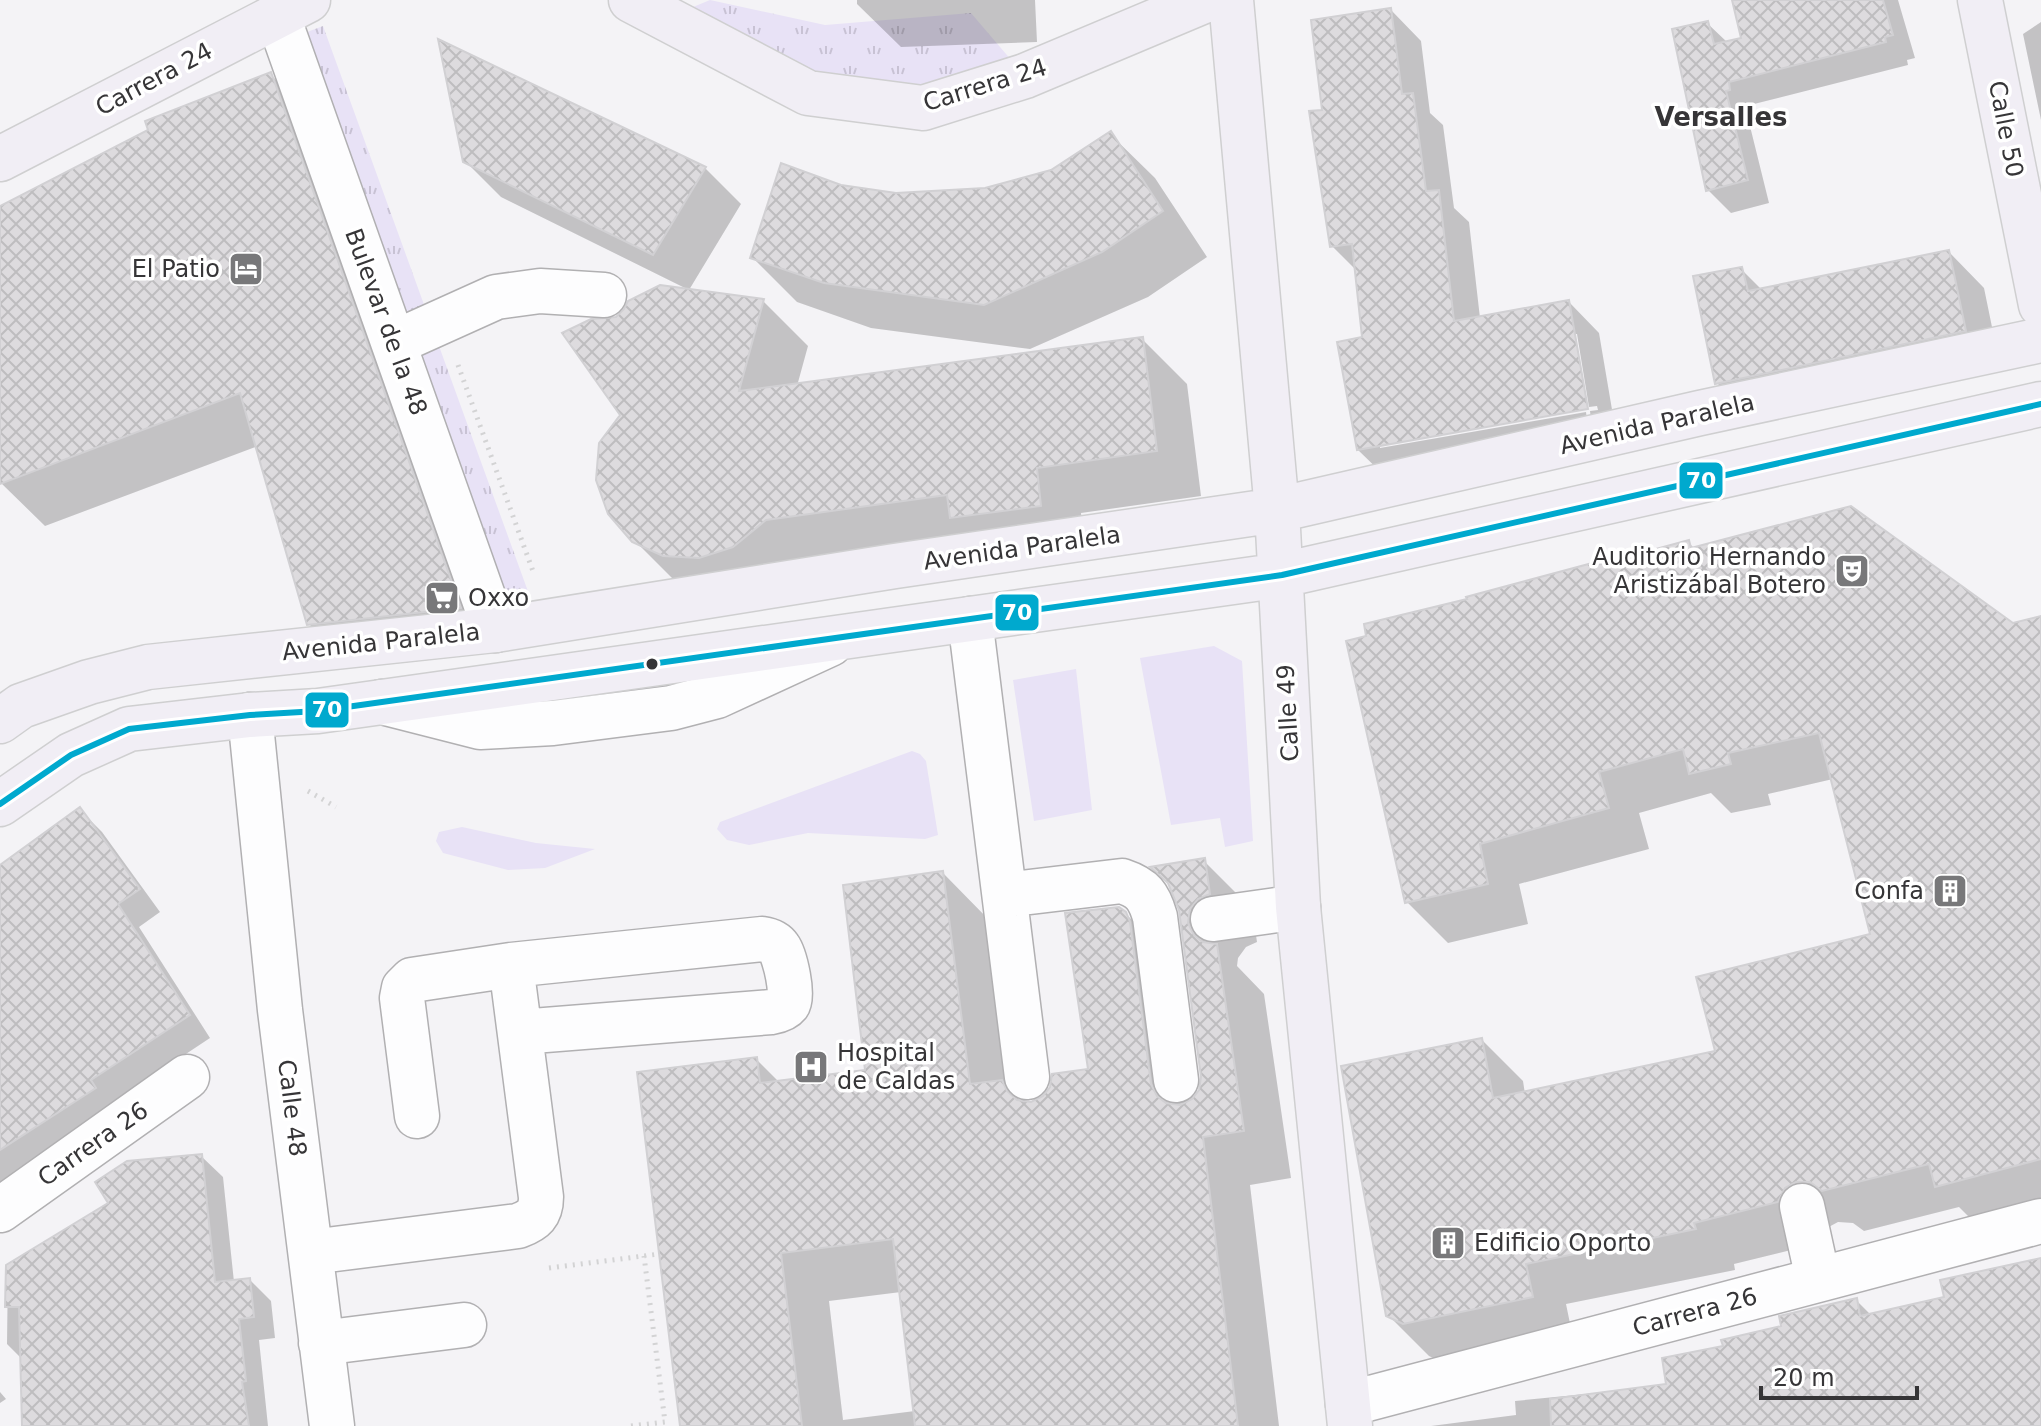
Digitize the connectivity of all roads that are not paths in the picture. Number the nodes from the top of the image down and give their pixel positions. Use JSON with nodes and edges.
{"nodes":[{"id":1,"x":631,"y":0,"type":"edge"},
{"id":2,"x":1206,"y":0,"type":"edge"},
{"id":3,"x":1231,"y":0,"type":"edge"},
{"id":4,"x":1980,"y":0,"type":"edge"},
{"id":5,"x":293,"y":7,"type":"edge"},
{"id":6,"x":0,"y":159,"type":"edge"},
{"id":7,"x":604,"y":295,"type":"dead end"},
{"id":8,"x":2041,"y":305,"type":"edge"},
{"id":9,"x":2041,"y":340,"type":"edge"},
{"id":10,"x":394,"y":343,"type":"junction"},
{"id":11,"x":2041,"y":404,"type":"edge"},
{"id":12,"x":1277,"y":510,"type":"junction"},
{"id":13,"x":1282,"y":575,"type":"junction"},
{"id":14,"x":970,"y":619,"type":"junction"},
{"id":15,"x":495,"y":630,"type":"junction"},
{"id":16,"x":268,"y":654,"type":"junction"},
{"id":17,"x":318,"y":711,"type":"junction"},
{"id":18,"x":250,"y":715,"type":"junction"},
{"id":19,"x":0,"y":721,"type":"edge"},
{"id":20,"x":278,"y":786,"type":"junction"},
{"id":21,"x":0,"y":804,"type":"edge"},
{"id":22,"x":1005,"y":895,"type":"junction"},
{"id":23,"x":1298,"y":907,"type":"junction"},
{"id":24,"x":1213,"y":919,"type":"dead end"},
{"id":25,"x":511,"y":965,"type":"junction"},
{"id":26,"x":520,"y":1032,"type":"junction"},
{"id":27,"x":187,"y":1077,"type":"dead end"},
{"id":28,"x":1027,"y":1077,"type":"dead end"},
{"id":29,"x":1176,"y":1080,"type":"dead end"},
{"id":30,"x":417,"y":1116,"type":"dead end"},
{"id":31,"x":1802,"y":1206,"type":"dead end"},
{"id":32,"x":0,"y":1210,"type":"edge"},
{"id":33,"x":2041,"y":1221,"type":"edge"},
{"id":34,"x":311,"y":1252,"type":"junction"},
{"id":35,"x":1818,"y":1279,"type":"junction"},
{"id":36,"x":464,"y":1325,"type":"dead end"},
{"id":37,"x":321,"y":1343,"type":"junction"},
{"id":38,"x":1349,"y":1415,"type":"edge"},
{"id":39,"x":332,"y":1426,"type":"edge"}],
"edges":[{"from":1,"to":2,"type":"main road","name":"Carrera 24"},
{"from":3,"to":12,"type":"main road","name":"Calle 49"},
{"from":4,"to":8,"type":"main road","name":"Calle 50"},
{"from":5,"to":6,"type":"main road","name":"Carrera 24"},
{"from":5,"to":10,"type":"street","name":"Bulevar de la 48"},
{"from":7,"to":10,"type":"street"},
{"from":9,"to":12,"type":"main road","name":"Avenida Paralela"},
{"from":10,"to":15,"type":"street","name":"Bulevar de la 48"},
{"from":11,"to":13,"type":"main road"},
{"from":12,"to":13,"type":"main road","name":"Calle 49"},
{"from":12,"to":15,"type":"main road","name":"Avenida Paralela"},
{"from":13,"to":14,"type":"main road"},
{"from":13,"to":23,"type":"main road","name":"Calle 49"},
{"from":14,"to":17,"type":"main road"},
{"from":14,"to":22,"type":"street"},
{"from":15,"to":16,"type":"main road","name":"Avenida Paralela"},
{"from":16,"to":18,"type":"main road"},
{"from":16,"to":19,"type":"main road","name":"Avenida Paralela"},
{"from":17,"to":18,"type":"main road"},
{"from":17,"to":20,"type":"street","name":"Calle 48"},
{"from":18,"to":20,"type":"street","name":"Calle 48"},
{"from":18,"to":21,"type":"main road"},
{"from":20,"to":34,"type":"street","name":"Calle 48"},
{"from":22,"to":28,"type":"street"},
{"from":22,"to":29,"type":"street"},
{"from":23,"to":24,"type":"street"},
{"from":23,"to":38,"type":"main road","name":"Calle 49"},
{"from":25,"to":26,"type":"street"},
{"from":25,"to":26,"type":"street"},
{"from":25,"to":30,"type":"street"},
{"from":26,"to":34,"type":"street"},
{"from":27,"to":32,"type":"street","name":"Carrera 26"},
{"from":31,"to":35,"type":"street"},
{"from":33,"to":35,"type":"street","name":"Carrera 26"},
{"from":34,"to":37,"type":"street","name":"Calle 48"},
{"from":35,"to":38,"type":"street","name":"Carrera 26"},
{"from":36,"to":37,"type":"street"},
{"from":37,"to":39,"type":"street","name":"Calle 48"}]}
